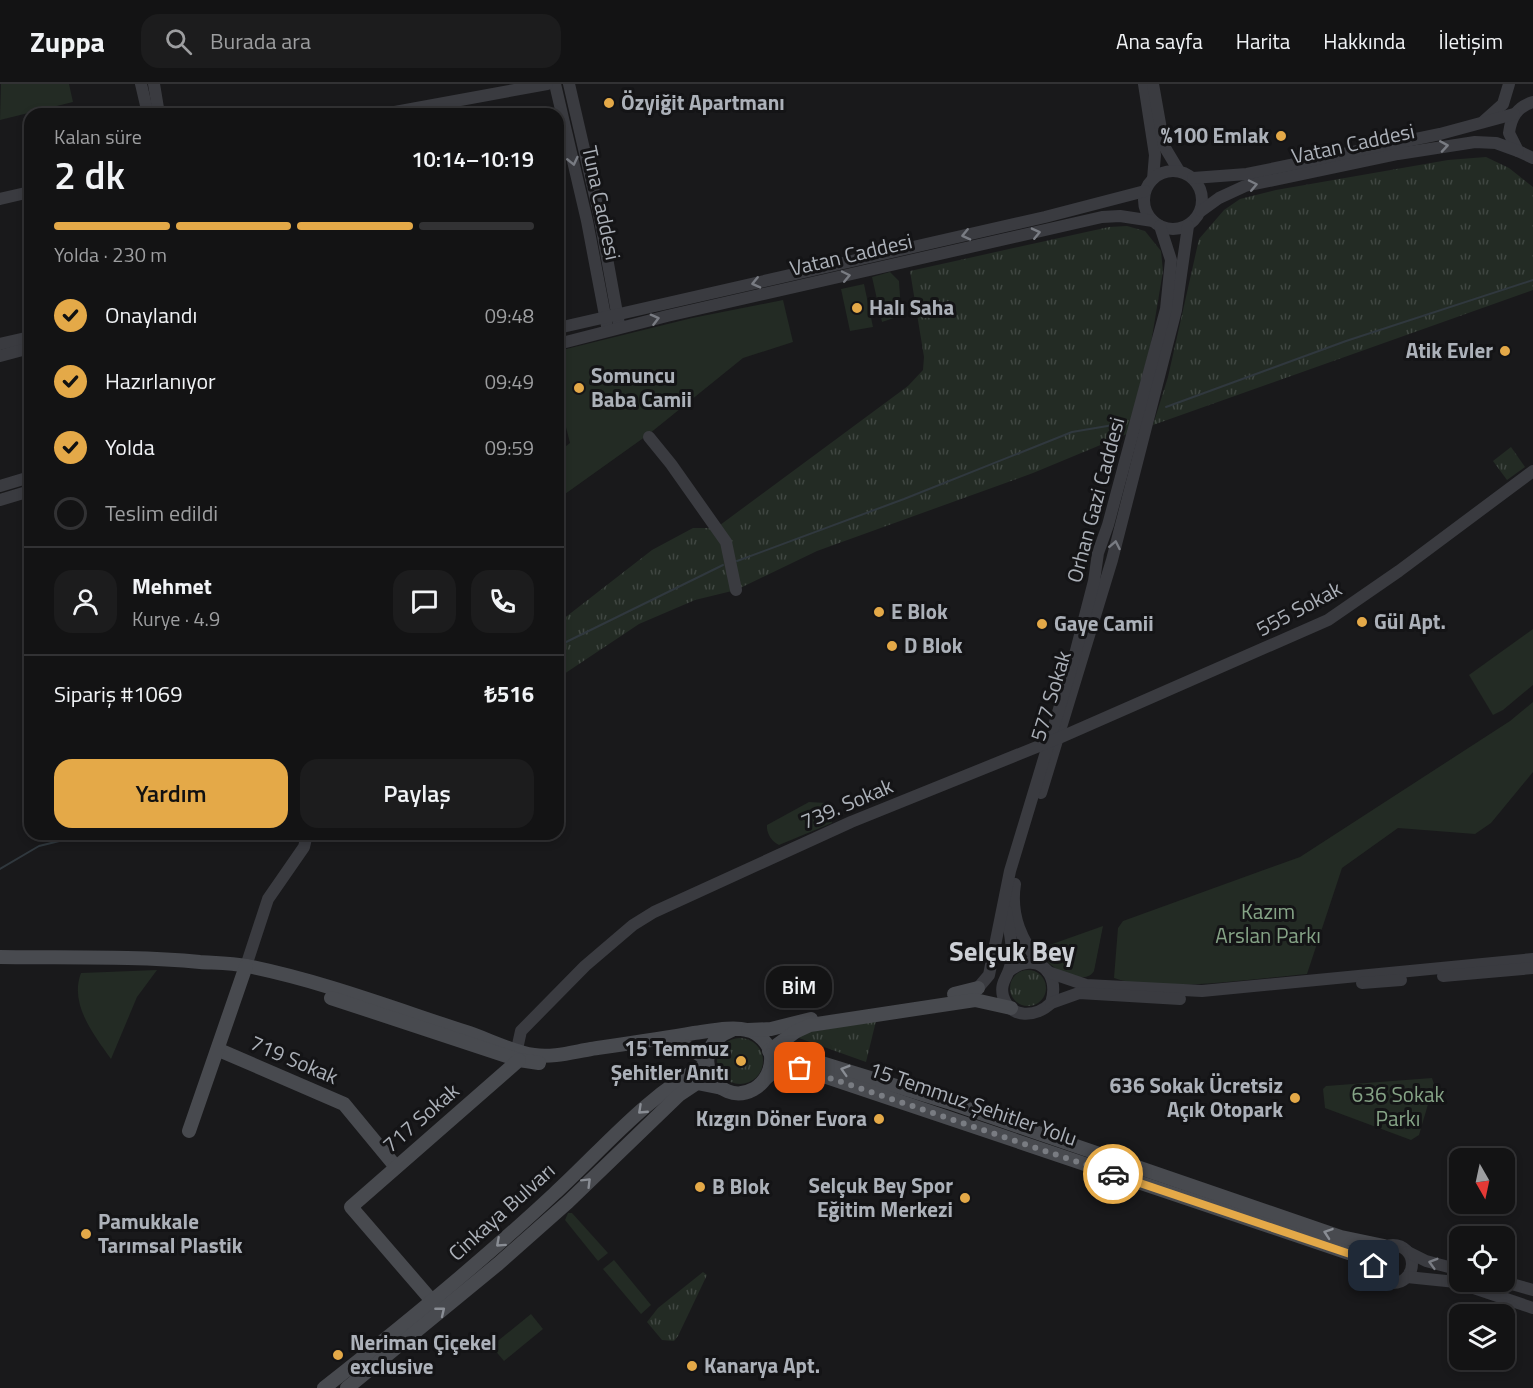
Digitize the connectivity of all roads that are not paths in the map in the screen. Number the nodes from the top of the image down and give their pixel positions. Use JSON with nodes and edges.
{"nodes":[{"id":1,"x":141,"y":84,"type":"edge"},
{"id":2,"x":154,"y":84,"type":"edge"},
{"id":3,"x":547,"y":84,"type":"edge"},
{"id":4,"x":555,"y":84,"type":"edge"},
{"id":5,"x":569,"y":84,"type":"edge"},
{"id":6,"x":1144,"y":84,"type":"edge"},
{"id":7,"x":1153,"y":84,"type":"edge"},
{"id":8,"x":1511,"y":84,"type":"edge"},
{"id":9,"x":1533,"y":102,"type":"edge"},
{"id":10,"x":147,"y":108,"type":"edge"},
{"id":11,"x":158,"y":108,"type":"edge"},
{"id":12,"x":417,"y":108,"type":"edge"},
{"id":13,"x":560,"y":108,"type":"edge"},
{"id":14,"x":1515,"y":113,"type":"junction"},
{"id":15,"x":564,"y":124,"type":"edge"},
{"id":16,"x":1480,"y":124,"type":"junction"},
{"id":17,"x":1528,"y":157,"type":"edge"},
{"id":18,"x":1179,"y":171,"type":"junction"},
{"id":19,"x":1193,"y":178,"type":"junction"},
{"id":20,"x":1153,"y":179,"type":"junction"},
{"id":21,"x":1146,"y":191,"type":"junction"},
{"id":22,"x":24,"y":193,"type":"edge"},
{"id":23,"x":0,"y":199,"type":"edge"},
{"id":24,"x":1201,"y":210,"type":"junction"},
{"id":25,"x":1156,"y":224,"type":"junction"},
{"id":26,"x":1188,"y":226,"type":"junction"},
{"id":27,"x":613,"y":323,"type":"junction"},
{"id":28,"x":564,"y":327,"type":"edge"},
{"id":29,"x":24,"y":338,"type":"edge"},
{"id":30,"x":564,"y":342,"type":"edge"},
{"id":31,"x":0,"y":344,"type":"edge"},
{"id":32,"x":24,"y":350,"type":"edge"},
{"id":33,"x":0,"y":356,"type":"edge"},
{"id":34,"x":649,"y":436,"type":"dead end"},
{"id":35,"x":1143,"y":436,"type":"joint"},
{"id":36,"x":1533,"y":471,"type":"edge"},
{"id":37,"x":24,"y":479,"type":"edge"},
{"id":38,"x":0,"y":486,"type":"edge"},
{"id":39,"x":24,"y":493,"type":"edge"},
{"id":40,"x":0,"y":500,"type":"edge"},
{"id":41,"x":736,"y":590,"type":"dead end"},
{"id":42,"x":1053,"y":740,"type":"junction"},
{"id":43,"x":306,"y":840,"type":"edge"},
{"id":44,"x":1006,"y":896,"type":"junction"},
{"id":45,"x":0,"y":957,"type":"edge"},
{"id":46,"x":1533,"y":959,"type":"edge"},
{"id":47,"x":0,"y":964,"type":"edge"},
{"id":48,"x":1533,"y":968,"type":"edge"},
{"id":49,"x":1044,"y":969,"type":"junction"},
{"id":50,"x":244,"y":970,"type":"junction"},
{"id":51,"x":1006,"y":974,"type":"junction"},
{"id":52,"x":978,"y":988,"type":"junction"},
{"id":53,"x":1052,"y":1003,"type":"junction"},
{"id":54,"x":1011,"y":1008,"type":"junction"},
{"id":55,"x":732,"y":1030,"type":"junction"},
{"id":56,"x":748,"y":1030,"type":"junction"},
{"id":57,"x":219,"y":1050,"type":"junction"},
{"id":58,"x":770,"y":1053,"type":"junction"},
{"id":59,"x":518,"y":1055,"type":"junction"},
{"id":60,"x":707,"y":1062,"type":"junction"},
{"id":61,"x":764,"y":1081,"type":"junction"},
{"id":62,"x":724,"y":1089,"type":"junction"},
{"id":63,"x":189,"y":1131,"type":"dead end"},
{"id":64,"x":396,"y":1167,"type":"junction"},
{"id":65,"x":1384,"y":1246,"type":"junction"},
{"id":66,"x":1408,"y":1252,"type":"junction"},
{"id":67,"x":1374,"y":1266,"type":"junction"},
{"id":68,"x":1449,"y":1266,"type":"edge"},
{"id":69,"x":1407,"y":1276,"type":"junction"},
{"id":70,"x":1515,"y":1285,"type":"edge"},
{"id":71,"x":1533,"y":1290,"type":"edge"},
{"id":72,"x":433,"y":1302,"type":"junction"},
{"id":73,"x":1533,"y":1308,"type":"edge"},
{"id":74,"x":324,"y":1388,"type":"edge"},
{"id":75,"x":347,"y":1388,"type":"edge"}],
"edges":[{"from":1,"to":10,"type":"street"},
{"from":2,"to":11,"type":"street"},
{"from":3,"to":12,"type":"street"},
{"from":4,"to":13,"type":"street","name":"Tuna Caddesi","one_way":true},
{"from":5,"to":27,"type":"street","name":"Tuna Caddesi"},
{"from":6,"to":20,"type":"street"},
{"from":7,"to":18,"type":"street"},
{"from":8,"to":14,"type":"street"},
{"from":8,"to":16,"type":"street"},
{"from":9,"to":14,"type":"street","name":"Vatan Caddesi"},
{"from":14,"to":16,"type":"street","name":"Vatan Caddesi"},
{"from":14,"to":17,"type":"street","name":"Vatan Caddesi"},
{"from":15,"to":27,"type":"street","name":"Tuna Caddesi","one_way":true},
{"from":16,"to":19,"type":"street","name":"Vatan Caddesi"},
{"from":24,"to":17,"type":"street","name":"Vatan Caddesi","one_way":true},
{"from":18,"to":19,"type":"street"},
{"from":18,"to":20,"type":"street"},
{"from":19,"to":24,"type":"street"},
{"from":20,"to":21,"type":"street"},
{"from":21,"to":25,"type":"street"},
{"from":21,"to":27,"type":"street","name":"Vatan Caddesi","one_way":true},
{"from":22,"to":23,"type":"street"},
{"from":24,"to":26,"type":"street","name":"Vatan Caddesi"},
{"from":25,"to":26,"type":"street","name":"Vatan Caddesi"},
{"from":27,"to":25,"type":"street","name":"Vatan Caddesi","one_way":true},
{"from":25,"to":42,"type":"street","name":"Orhan Gazi Caddesi"},
{"from":26,"to":35,"type":"street","name":"Orhan Gazi Caddesi"},
{"from":27,"to":28,"type":"street","name":"Vatan Caddesi"},
{"from":27,"to":30,"type":"street","name":"Vatan Caddesi"},
{"from":29,"to":31,"type":"street"},
{"from":32,"to":33,"type":"street"},
{"from":34,"to":41,"type":"street"},
{"from":42,"to":35,"type":"street","name":"577 Sokak","one_way":true},
{"from":36,"to":42,"type":"street","name":"555 Sokak"},
{"from":37,"to":38,"type":"street"},
{"from":39,"to":40,"type":"street"},
{"from":42,"to":44,"type":"street","name":"Orhan Gazi Caddesi"},
{"from":42,"to":49,"type":"street","name":"577 Sokak"},
{"from":42,"to":59,"type":"street","name":"739. Sokak"},
{"from":43,"to":50,"type":"street"},
{"from":44,"to":51,"type":"street"},
{"from":44,"to":52,"type":"street","name":"Orhan Gazi Caddesi"},
{"from":45,"to":50,"type":"main road"},
{"from":46,"to":49,"type":"street"},
{"from":47,"to":50,"type":"main road"},
{"from":48,"to":53,"type":"street"},
{"from":49,"to":51,"type":"street"},
{"from":49,"to":53,"type":"street"},
{"from":50,"to":57,"type":"main road"},
{"from":50,"to":59,"type":"main road"},
{"from":51,"to":52,"type":"street"},
{"from":51,"to":54,"type":"street"},
{"from":52,"to":56,"type":"main road"},
{"from":53,"to":54,"type":"street"},
{"from":54,"to":58,"type":"main road"},
{"from":55,"to":56,"type":"main road"},
{"from":55,"to":59,"type":"main road"},
{"from":55,"to":60,"type":"main road"},
{"from":56,"to":58,"type":"main road"},
{"from":57,"to":63,"type":"main road"},
{"from":57,"to":64,"type":"main road","name":"719 Sokak"},
{"from":58,"to":61,"type":"main road"},
{"from":65,"to":58,"type":"main road","name":"15 Temmuz Şehitler Yolu","one_way":true},
{"from":59,"to":60,"type":"main road"},
{"from":59,"to":64,"type":"main road","name":"717 Sokak"},
{"from":60,"to":62,"type":"main road"},
{"from":60,"to":72,"type":"main road","name":"Cinkaya Bulvarı","one_way":true},
{"from":61,"to":62,"type":"main road"},
{"from":61,"to":67,"type":"main road","name":"15 Temmuz Şehitler Yolu"},
{"from":75,"to":62,"type":"main road","name":"Cinkaya Bulvarı","one_way":true},
{"from":64,"to":72,"type":"main road","name":"717 Sokak"},
{"from":65,"to":66,"type":"street"},
{"from":65,"to":67,"type":"street"},
{"from":68,"to":66,"type":"street","one_way":true},
{"from":66,"to":69,"type":"street"},
{"from":67,"to":69,"type":"street"},
{"from":69,"to":73,"type":"street"},
{"from":70,"to":71,"type":"street"},
{"from":72,"to":74,"type":"main road","name":"Cinkaya Bulvarı"}]}
